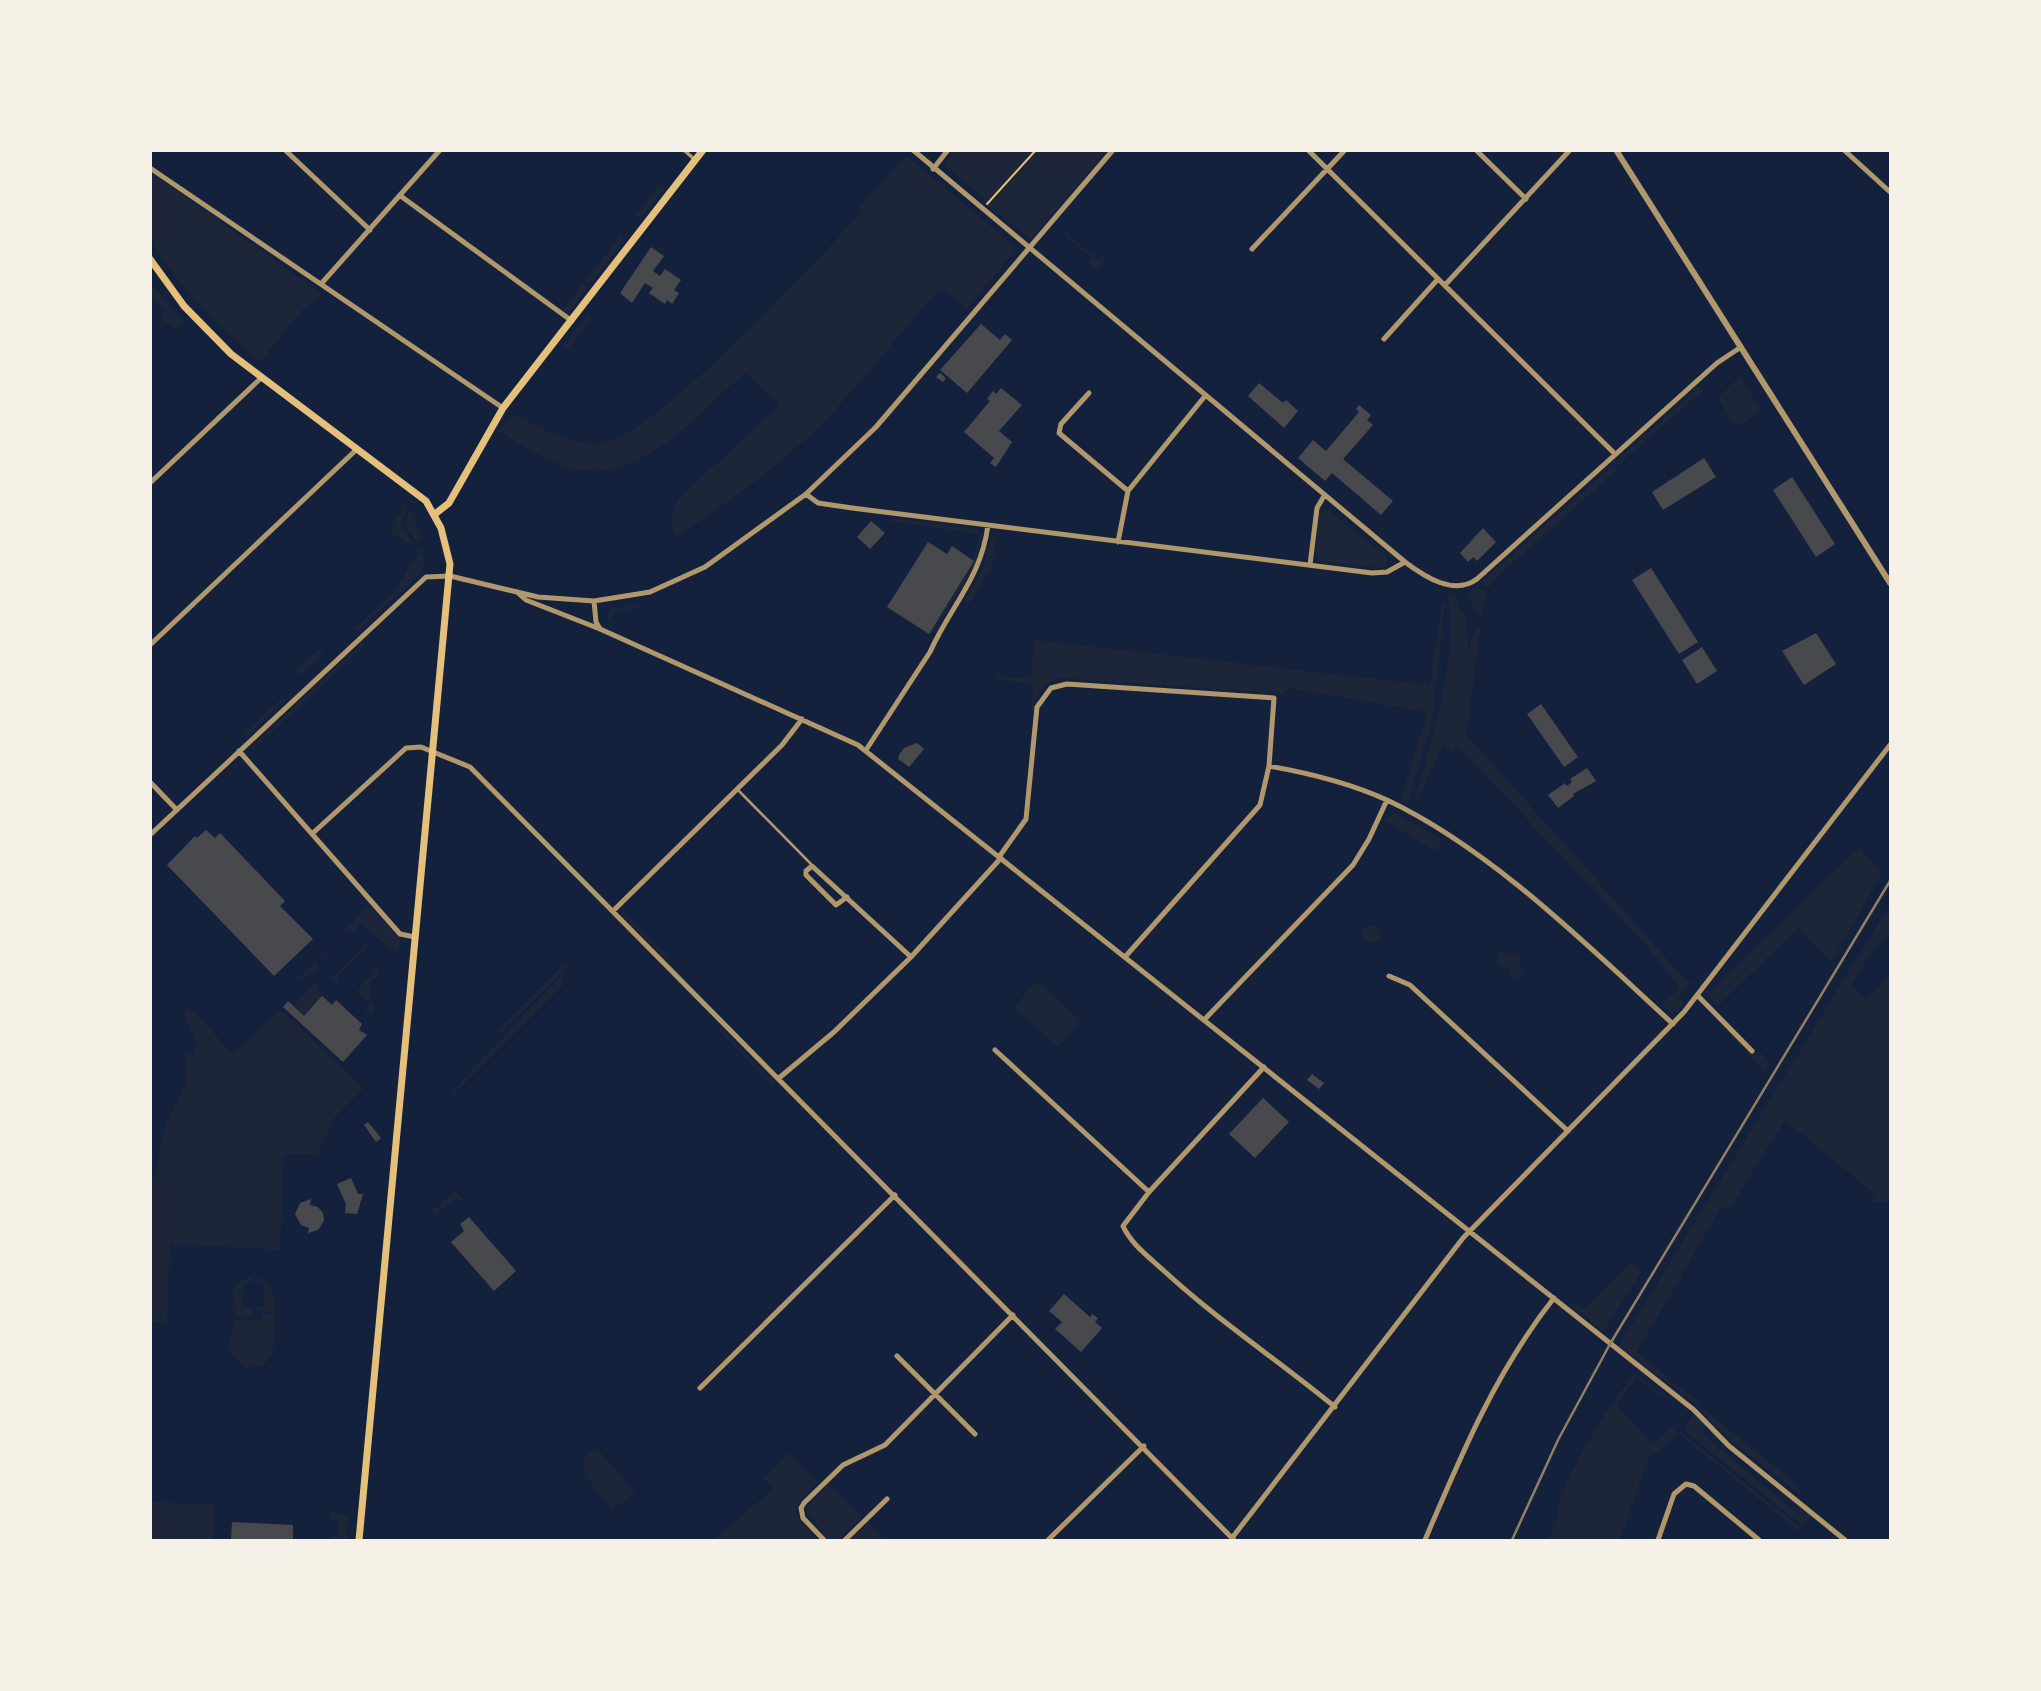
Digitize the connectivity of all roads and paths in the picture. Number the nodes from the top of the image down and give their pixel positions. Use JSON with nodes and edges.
{"nodes":[{"id":1,"x":285,"y":150,"type":"edge"},
{"id":2,"x":440,"y":150,"type":"edge"},
{"id":3,"x":684,"y":150,"type":"edge"},
{"id":4,"x":703,"y":150,"type":"edge"},
{"id":5,"x":913,"y":150,"type":"edge"},
{"id":6,"x":948,"y":150,"type":"edge"},
{"id":7,"x":1035,"y":150,"type":"edge"},
{"id":8,"x":1113,"y":150,"type":"edge"},
{"id":9,"x":1308,"y":150,"type":"edge"},
{"id":10,"x":1345,"y":150,"type":"edge"},
{"id":11,"x":1476,"y":150,"type":"edge"},
{"id":12,"x":1570,"y":150,"type":"edge"},
{"id":13,"x":1616,"y":150,"type":"edge"},
{"id":14,"x":1844,"y":150,"type":"edge"},
{"id":15,"x":695,"y":160,"type":"junction"},
{"id":16,"x":150,"y":168,"type":"edge"},
{"id":17,"x":933,"y":169,"type":"junction"},
{"id":18,"x":1327,"y":169,"type":"junction"},
{"id":19,"x":1891,"y":192,"type":"edge"},
{"id":20,"x":402,"y":197,"type":"junction"},
{"id":21,"x":1526,"y":199,"type":"junction"},
{"id":22,"x":982,"y":210,"type":"junction"},
{"id":23,"x":370,"y":230,"type":"junction"},
{"id":24,"x":1029,"y":249,"type":"junction"},
{"id":25,"x":1252,"y":249,"type":"dead end"},
{"id":26,"x":150,"y":259,"type":"edge"},
{"id":27,"x":1438,"y":279,"type":"junction"},
{"id":28,"x":321,"y":284,"type":"junction"},
{"id":29,"x":1445,"y":285,"type":"junction"},
{"id":30,"x":572,"y":321,"type":"junction"},
{"id":31,"x":1384,"y":339,"type":"dead end"},
{"id":32,"x":1741,"y":347,"type":"junction"},
{"id":33,"x":260,"y":379,"type":"junction"},
{"id":34,"x":1089,"y":393,"type":"dead end"},
{"id":35,"x":1205,"y":396,"type":"junction"},
{"id":36,"x":503,"y":408,"type":"junction"},
{"id":37,"x":357,"y":449,"type":"junction"},
{"id":38,"x":1615,"y":454,"type":"junction"},
{"id":39,"x":150,"y":482,"type":"edge"},
{"id":40,"x":1128,"y":491,"type":"junction"},
{"id":41,"x":806,"y":494,"type":"junction"},
{"id":42,"x":1324,"y":496,"type":"junction"},
{"id":43,"x":435,"y":514,"type":"junction"},
{"id":44,"x":988,"y":525,"type":"junction"},
{"id":45,"x":1118,"y":541,"type":"junction"},
{"id":46,"x":1405,"y":562,"type":"junction"},
{"id":47,"x":1310,"y":565,"type":"junction"},
{"id":48,"x":450,"y":576,"type":"junction"},
{"id":49,"x":1891,"y":583,"type":"edge"},
{"id":50,"x":517,"y":593,"type":"junction"},
{"id":51,"x":594,"y":601,"type":"junction"},
{"id":52,"x":600,"y":629,"type":"junction"},
{"id":53,"x":150,"y":645,"type":"edge"},
{"id":54,"x":802,"y":719,"type":"junction"},
{"id":55,"x":1891,"y":745,"type":"edge"},
{"id":56,"x":866,"y":750,"type":"junction"},
{"id":57,"x":239,"y":751,"type":"junction"},
{"id":58,"x":433,"y":751,"type":"junction"},
{"id":59,"x":1269,"y":766,"type":"junction"},
{"id":60,"x":150,"y":782,"type":"edge"},
{"id":61,"x":737,"y":789,"type":"junction"},
{"id":62,"x":1387,"y":800,"type":"junction"},
{"id":63,"x":177,"y":810,"type":"junction"},
{"id":64,"x":313,"y":833,"type":"junction"},
{"id":65,"x":150,"y":835,"type":"edge"},
{"id":66,"x":1000,"y":858,"type":"junction"},
{"id":67,"x":812,"y":866,"type":"junction"},
{"id":68,"x":847,"y":897,"type":"junction"},
{"id":69,"x":613,"y":911,"type":"junction"},
{"id":70,"x":415,"y":937,"type":"junction"},
{"id":71,"x":911,"y":957,"type":"junction"},
{"id":72,"x":1125,"y":957,"type":"junction"},
{"id":73,"x":1389,"y":976,"type":"dead end"},
{"id":74,"x":1698,"y":996,"type":"junction"},
{"id":75,"x":1204,"y":1020,"type":"junction"},
{"id":76,"x":1673,"y":1024,"type":"junction"},
{"id":77,"x":995,"y":1050,"type":"dead end"},
{"id":78,"x":1752,"y":1051,"type":"dead end"},
{"id":79,"x":1264,"y":1067,"type":"junction"},
{"id":80,"x":779,"y":1078,"type":"junction"},
{"id":81,"x":1568,"y":1131,"type":"junction"},
{"id":82,"x":1149,"y":1192,"type":"junction"},
{"id":83,"x":895,"y":1195,"type":"junction"},
{"id":84,"x":1470,"y":1231,"type":"junction"},
{"id":85,"x":1554,"y":1298,"type":"junction"},
{"id":86,"x":1013,"y":1315,"type":"junction"},
{"id":87,"x":897,"y":1356,"type":"dead end"},
{"id":88,"x":700,"y":1388,"type":"dead end"},
{"id":89,"x":935,"y":1394,"type":"junction"},
{"id":90,"x":1335,"y":1407,"type":"junction"},
{"id":91,"x":975,"y":1434,"type":"dead end"},
{"id":92,"x":1144,"y":1446,"type":"junction"},
{"id":93,"x":887,"y":1499,"type":"dead end"},
{"id":94,"x":1233,"y":1539,"type":"edge"},
{"id":95,"x":359,"y":1541,"type":"edge"},
{"id":96,"x":824,"y":1541,"type":"edge"},
{"id":97,"x":845,"y":1541,"type":"edge"},
{"id":98,"x":1048,"y":1541,"type":"edge"},
{"id":99,"x":1425,"y":1541,"type":"edge"},
{"id":100,"x":1658,"y":1541,"type":"edge"},
{"id":101,"x":1759,"y":1541,"type":"edge"},
{"id":102,"x":1845,"y":1541,"type":"edge"}],
"edges":[{"from":1,"to":23,"type":"street"},
{"from":2,"to":20,"type":"street"},
{"from":3,"to":15,"type":"street"},
{"from":4,"to":15,"type":"main road"},
{"from":5,"to":17,"type":"street"},
{"from":6,"to":17,"type":"street"},
{"from":7,"to":22,"type":"path"},
{"from":8,"to":24,"type":"street"},
{"from":9,"to":18,"type":"street"},
{"from":10,"to":18,"type":"street"},
{"from":11,"to":21,"type":"street"},
{"from":12,"to":21,"type":"street"},
{"from":13,"to":32,"type":"street"},
{"from":14,"to":19,"type":"street"},
{"from":15,"to":30,"type":"main road"},
{"from":16,"to":28,"type":"street"},
{"from":17,"to":22,"type":"street"},
{"from":18,"to":25,"type":"street"},
{"from":18,"to":27,"type":"street"},
{"from":20,"to":23,"type":"street"},
{"from":20,"to":30,"type":"street"},
{"from":21,"to":29,"type":"street"},
{"from":22,"to":24,"type":"street"},
{"from":23,"to":28,"type":"street"},
{"from":24,"to":35,"type":"street"},
{"from":24,"to":41,"type":"street"},
{"from":26,"to":33,"type":"main road"},
{"from":27,"to":29,"type":"street"},
{"from":27,"to":31,"type":"street"},
{"from":28,"to":36,"type":"street"},
{"from":29,"to":38,"type":"street"},
{"from":30,"to":36,"type":"main road"},
{"from":32,"to":38,"type":"street"},
{"from":32,"to":49,"type":"street"},
{"from":33,"to":37,"type":"main road"},
{"from":33,"to":39,"type":"street"},
{"from":34,"to":40,"type":"street"},
{"from":35,"to":40,"type":"street"},
{"from":35,"to":42,"type":"street"},
{"from":36,"to":43,"type":"main road"},
{"from":37,"to":43,"type":"main road"},
{"from":37,"to":53,"type":"street"},
{"from":38,"to":46,"type":"street"},
{"from":40,"to":45,"type":"street"},
{"from":41,"to":44,"type":"street"},
{"from":41,"to":51,"type":"street"},
{"from":42,"to":46,"type":"street"},
{"from":42,"to":47,"type":"street"},
{"from":43,"to":48,"type":"main road"},
{"from":44,"to":45,"type":"street"},
{"from":44,"to":56,"type":"street"},
{"from":45,"to":47,"type":"street"},
{"from":46,"to":47,"type":"street"},
{"from":48,"to":50,"type":"street"},
{"from":48,"to":57,"type":"street"},
{"from":48,"to":58,"type":"main road"},
{"from":50,"to":51,"type":"street"},
{"from":50,"to":52,"type":"street"},
{"from":51,"to":52,"type":"street"},
{"from":52,"to":54,"type":"street"},
{"from":54,"to":56,"type":"street"},
{"from":54,"to":61,"type":"street"},
{"from":55,"to":74,"type":"street"},
{"from":56,"to":66,"type":"street"},
{"from":57,"to":63,"type":"street"},
{"from":57,"to":64,"type":"street"},
{"from":58,"to":64,"type":"street"},
{"from":58,"to":69,"type":"street"},
{"from":58,"to":70,"type":"main road"},
{"from":59,"to":62,"type":"street"},
{"from":59,"to":66,"type":"street"},
{"from":59,"to":72,"type":"street"},
{"from":60,"to":63,"type":"street"},
{"from":61,"to":67,"type":"lane"},
{"from":61,"to":69,"type":"street"},
{"from":62,"to":75,"type":"street"},
{"from":62,"to":76,"type":"street"},
{"from":63,"to":65,"type":"street"},
{"from":64,"to":70,"type":"street"},
{"from":66,"to":71,"type":"street"},
{"from":66,"to":72,"type":"street"},
{"from":67,"to":68,"type":"street"},
{"from":67,"to":68,"type":"street"},
{"from":68,"to":71,"type":"street"},
{"from":69,"to":80,"type":"street"},
{"from":70,"to":95,"type":"main road"},
{"from":71,"to":80,"type":"street"},
{"from":72,"to":75,"type":"street"},
{"from":73,"to":81,"type":"street"},
{"from":74,"to":76,"type":"street"},
{"from":74,"to":78,"type":"street"},
{"from":75,"to":79,"type":"street"},
{"from":76,"to":81,"type":"street"},
{"from":77,"to":82,"type":"street"},
{"from":79,"to":82,"type":"street"},
{"from":79,"to":84,"type":"street"},
{"from":80,"to":83,"type":"street"},
{"from":81,"to":84,"type":"street"},
{"from":82,"to":90,"type":"street"},
{"from":83,"to":86,"type":"street"},
{"from":83,"to":88,"type":"street"},
{"from":84,"to":85,"type":"street"},
{"from":84,"to":90,"type":"street"},
{"from":85,"to":99,"type":"street"},
{"from":85,"to":102,"type":"street"},
{"from":86,"to":89,"type":"street"},
{"from":86,"to":92,"type":"street"},
{"from":87,"to":89,"type":"street"},
{"from":89,"to":91,"type":"street"},
{"from":89,"to":96,"type":"street"},
{"from":90,"to":94,"type":"street"},
{"from":92,"to":94,"type":"street"},
{"from":92,"to":98,"type":"street"},
{"from":93,"to":97,"type":"street"},
{"from":100,"to":101,"type":"street"}]}
